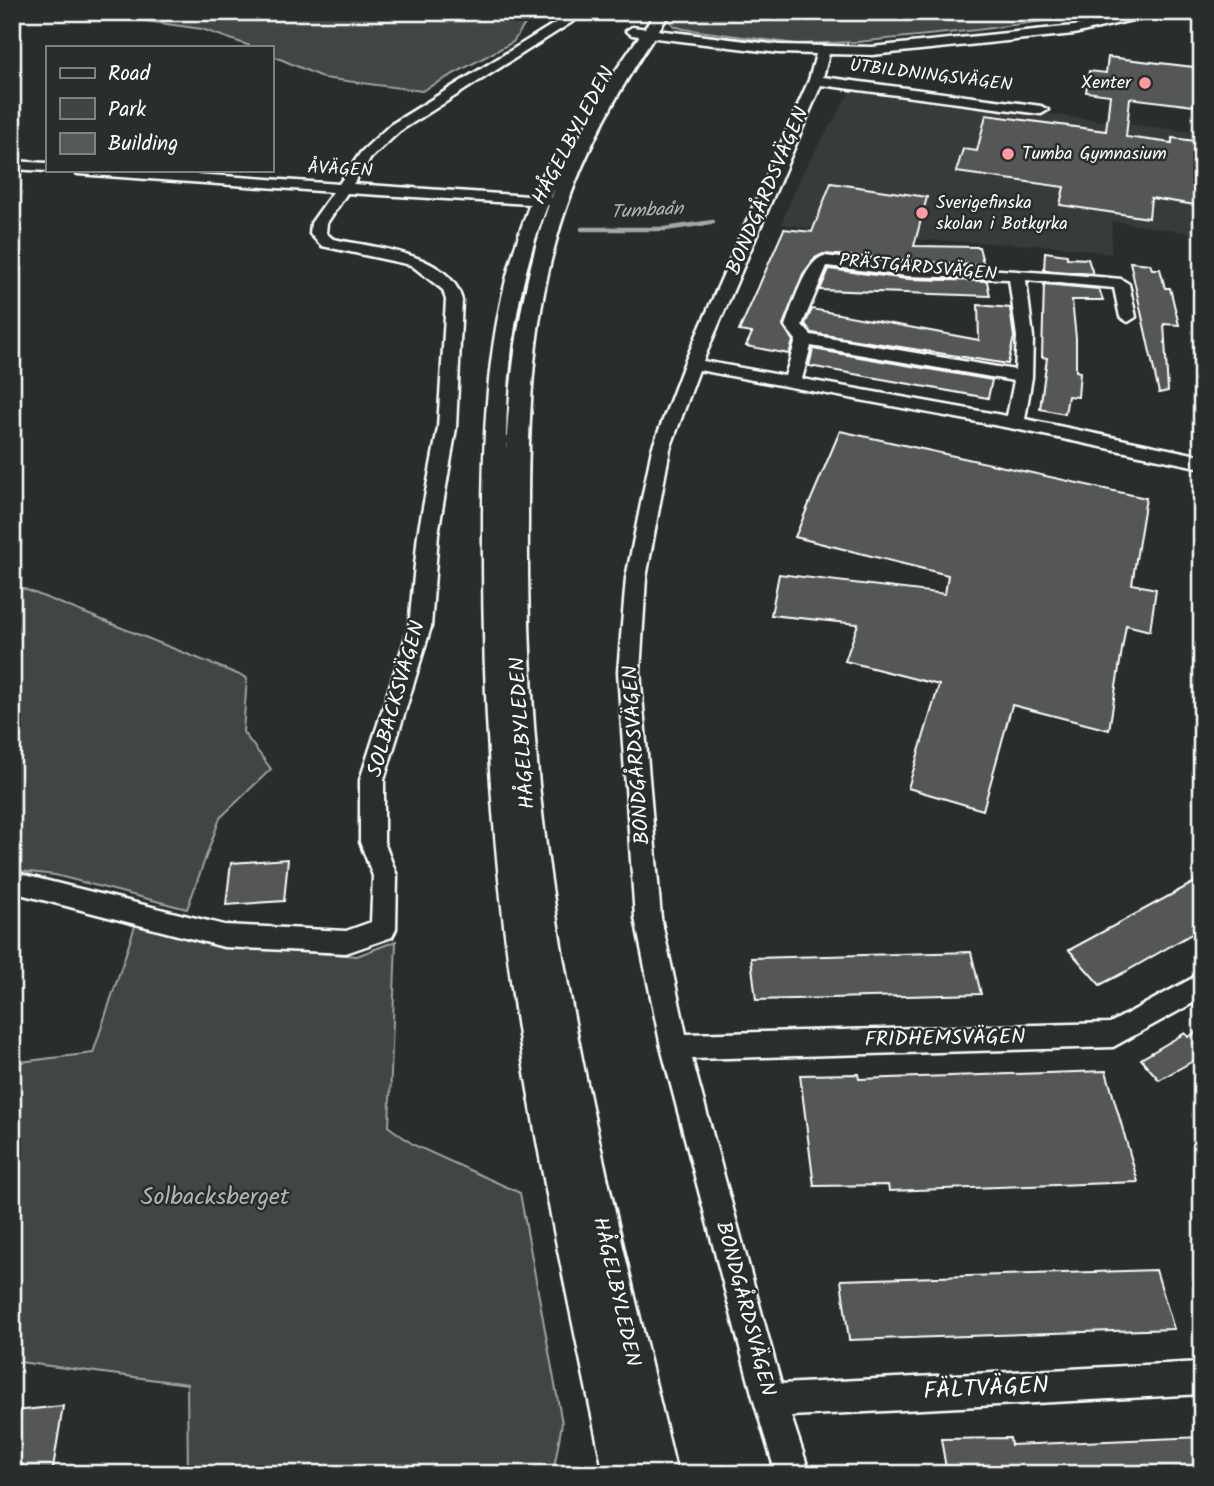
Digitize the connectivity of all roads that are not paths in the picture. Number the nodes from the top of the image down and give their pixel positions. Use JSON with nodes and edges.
{"nodes":[{"id":1,"x":582,"y":12,"type":"edge"},
{"id":2,"x":647,"y":12,"type":"edge"},
{"id":3,"x":664,"y":12,"type":"edge"},
{"id":4,"x":1159,"y":12,"type":"edge"},
{"id":5,"x":640,"y":32,"type":"junction"},
{"id":6,"x":823,"y":52,"type":"junction"},
{"id":7,"x":816,"y":80,"type":"junction"},
{"id":8,"x":1041,"y":110,"type":"dead end"},
{"id":9,"x":12,"y":165,"type":"edge"},
{"id":10,"x":46,"y":167,"type":"edge"},
{"id":11,"x":104,"y":172,"type":"edge"},
{"id":12,"x":342,"y":190,"type":"junction"},
{"id":13,"x":538,"y":201,"type":"junction"},
{"id":14,"x":558,"y":203,"type":"junction"},
{"id":15,"x":1017,"y":276,"type":"junction"},
{"id":16,"x":1128,"y":317,"type":"dead end"},
{"id":17,"x":805,"y":339,"type":"junction"},
{"id":18,"x":693,"y":364,"type":"junction"},
{"id":19,"x":1023,"y":377,"type":"junction"},
{"id":20,"x":792,"y":382,"type":"junction"},
{"id":21,"x":1014,"y":423,"type":"junction"},
{"id":22,"x":1202,"y":461,"type":"edge"},
{"id":23,"x":12,"y":882,"type":"edge"},
{"id":24,"x":1202,"y":984,"type":"edge"},
{"id":25,"x":675,"y":1047,"type":"junction"},
{"id":26,"x":1202,"y":1378,"type":"edge"},
{"id":27,"x":770,"y":1401,"type":"junction"},
{"id":28,"x":625,"y":1474,"type":"edge"},
{"id":29,"x":657,"y":1474,"type":"edge"},
{"id":30,"x":793,"y":1474,"type":"edge"}],
"edges":[{"from":1,"to":12,"type":"street"},
{"from":2,"to":5,"type":"main road","name":"HÅGELBYLEDEN"},
{"from":3,"to":5,"type":"main road","name":"HÅGELBYLEDEN"},
{"from":4,"to":6,"type":"street"},
{"from":5,"to":6,"type":"street"},
{"from":5,"to":13,"type":"main road","name":"HÅGELBYLEDEN"},
{"from":5,"to":14,"type":"main road","name":"HÅGELBYLEDEN"},
{"from":6,"to":7,"type":"street","name":"BONDGÅRDSVÄGEN"},
{"from":7,"to":8,"type":"street","name":"UTBILDNINGSVÄGEN"},
{"from":7,"to":18,"type":"street","name":"BONDGÅRDSVÄGEN"},
{"from":9,"to":10,"type":"street"},
{"from":11,"to":12,"type":"street","name":"ÅVÄGEN"},
{"from":12,"to":13,"type":"street","name":"ÅVÄGEN"},
{"from":12,"to":23,"type":"street","name":"SOLBACKSVÄGEN"},
{"from":13,"to":14,"type":"street","name":"ÅVÄGEN"},
{"from":13,"to":28,"type":"main road","name":"HÅGELBYLEDEN"},
{"from":14,"to":29,"type":"main road","name":"HÅGELBYLEDEN"},
{"from":15,"to":16,"type":"street","name":"PRÄSTGÅRDSVÄGEN"},
{"from":15,"to":17,"type":"street","name":"PRÄSTGÅRDSVÄGEN"},
{"from":15,"to":19,"type":"street","name":"PRÄSTGÅRDSVÄGEN"},
{"from":17,"to":19,"type":"street"},
{"from":17,"to":20,"type":"street","name":"PRÄSTGÅRDSVÄGEN"},
{"from":18,"to":20,"type":"street"},
{"from":18,"to":25,"type":"street","name":"BONDGÅRDSVÄGEN"},
{"from":19,"to":21,"type":"street","name":"PRÄSTGÅRDSVÄGEN"},
{"from":20,"to":21,"type":"street"},
{"from":21,"to":22,"type":"street"},
{"from":24,"to":25,"type":"street","name":"FRIDHEMSVÄGEN"},
{"from":25,"to":27,"type":"street","name":"BONDGÅRDSVÄGEN"},
{"from":26,"to":27,"type":"street","name":"FÄLTVÄGEN"},
{"from":27,"to":30,"type":"street","name":"BONDGÅRDSVÄGEN"}]}
